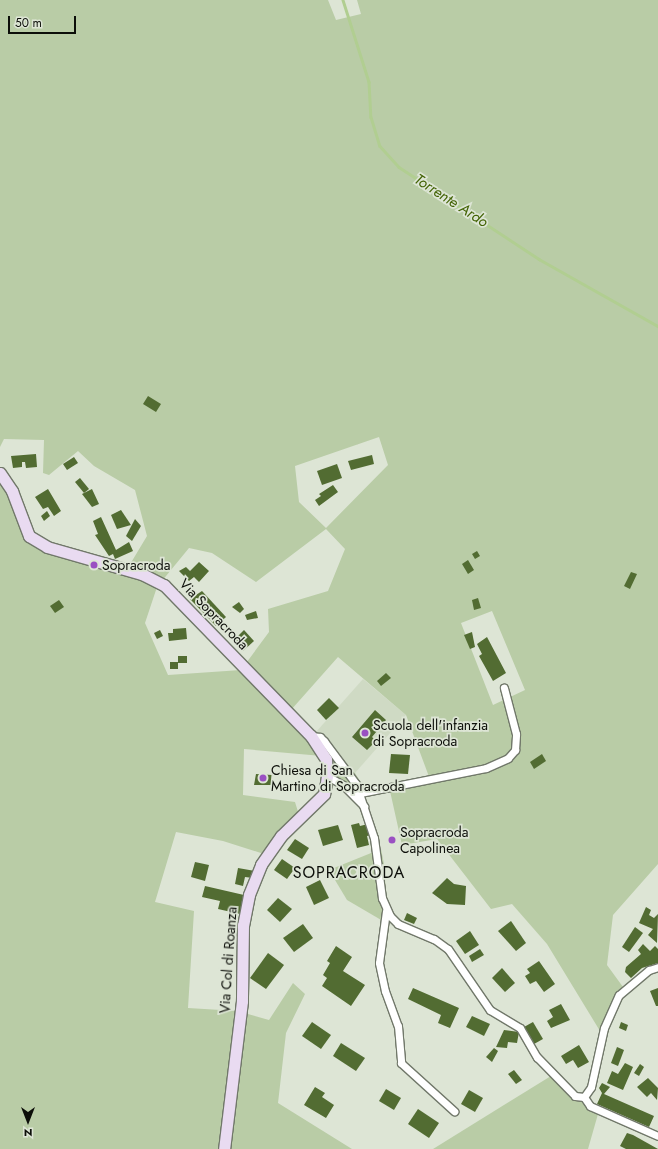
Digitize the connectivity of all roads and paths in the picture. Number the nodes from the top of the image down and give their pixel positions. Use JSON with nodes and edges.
{"nodes":[{"id":1,"x":0,"y":473,"type":"edge"},
{"id":2,"x":504,"y":688,"type":"dead end"},
{"id":3,"x":311,"y":736,"type":"junction"},
{"id":4,"x":327,"y":776,"type":"junction"},
{"id":5,"x":360,"y":793,"type":"junction"},
{"id":6,"x":366,"y":809,"type":"junction"},
{"id":7,"x":386,"y":911,"type":"junction"},
{"id":8,"x":658,"y":967,"type":"edge"},
{"id":9,"x":584,"y":1097,"type":"junction"},
{"id":10,"x":454,"y":1111,"type":"dead end"},
{"id":11,"x":658,"y":1136,"type":"edge"},
{"id":12,"x":224,"y":1149,"type":"edge"}],
"edges":[{"from":1,"to":3,"type":"street","name":"Via Sopracroda"},
{"from":2,"to":5,"type":"street"},
{"from":3,"to":4,"type":"street","name":"Via Sopracroda"},
{"from":3,"to":5,"type":"street"},
{"from":4,"to":6,"type":"street"},
{"from":4,"to":12,"type":"street","name":"Via Col di Roanza"},
{"from":5,"to":6,"type":"street"},
{"from":6,"to":7,"type":"street"},
{"from":7,"to":9,"type":"street"},
{"from":7,"to":10,"type":"street"},
{"from":8,"to":9,"type":"street"},
{"from":9,"to":11,"type":"street"}]}
